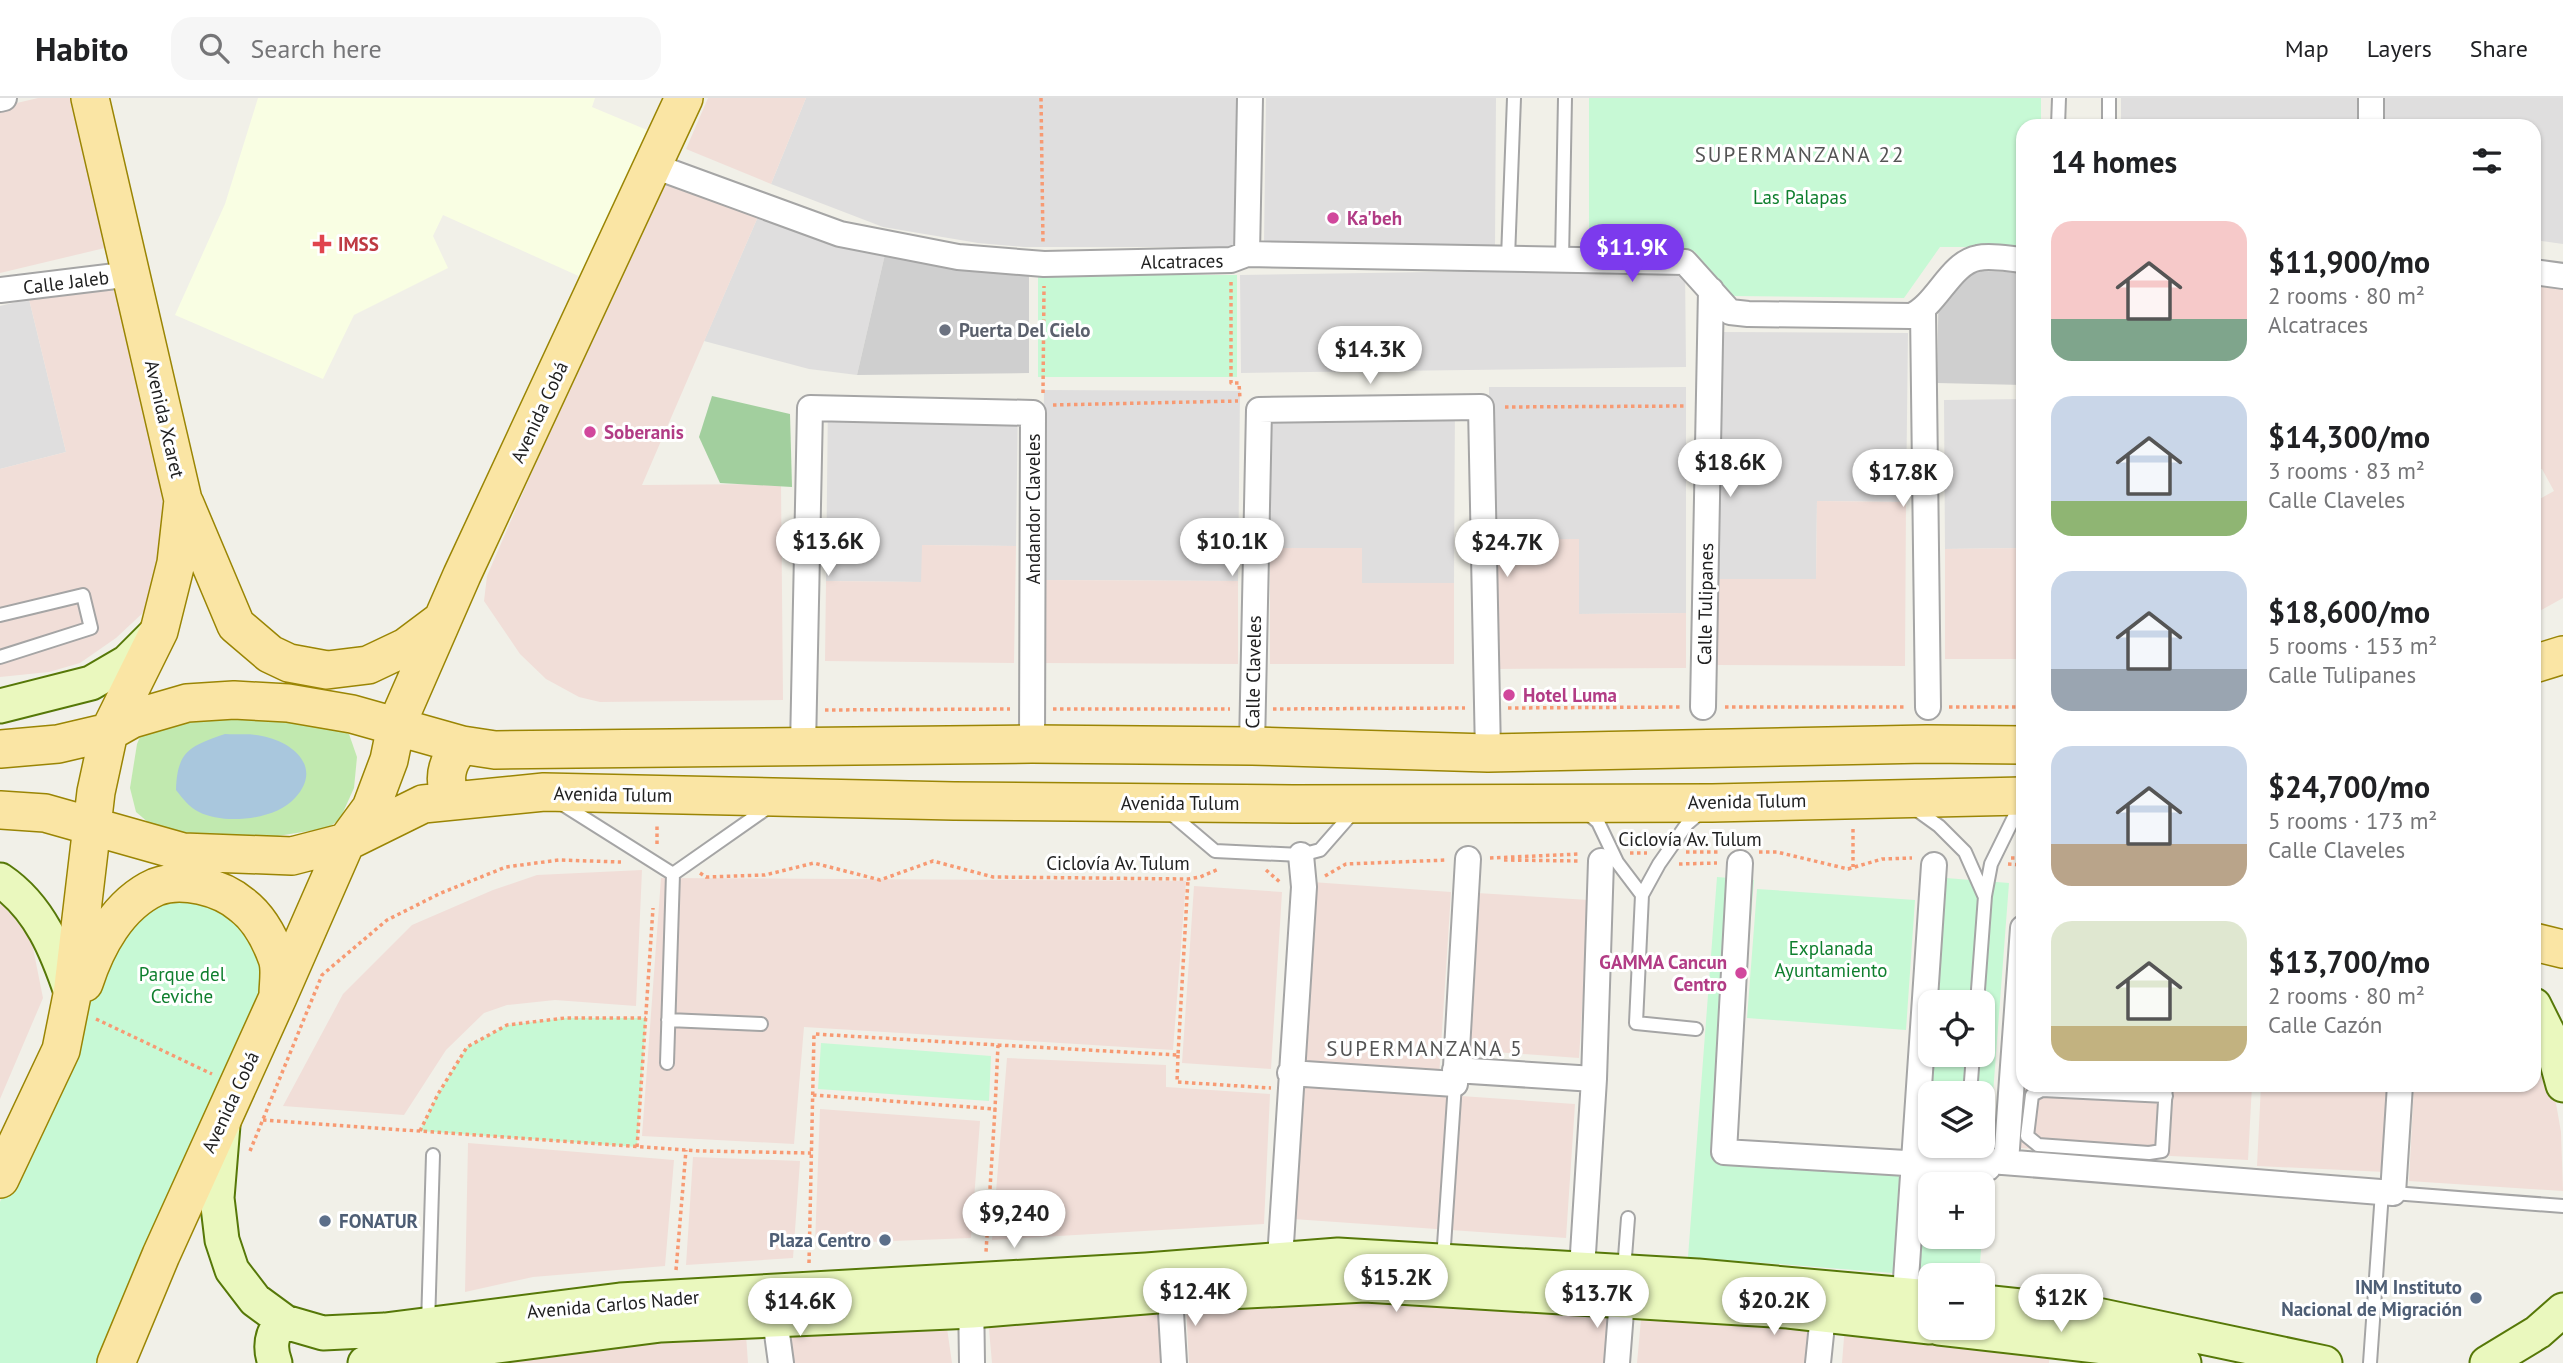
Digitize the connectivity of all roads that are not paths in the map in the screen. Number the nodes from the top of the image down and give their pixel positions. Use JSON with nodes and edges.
{"nodes":[{"id":1,"x":90,"y":98,"type":"edge"},
{"id":2,"x":684,"y":98,"type":"edge"},
{"id":3,"x":1250,"y":98,"type":"edge"},
{"id":4,"x":1514,"y":98,"type":"edge"},
{"id":5,"x":1565,"y":98,"type":"edge"},
{"id":6,"x":2059,"y":98,"type":"edge"},
{"id":7,"x":2109,"y":98,"type":"edge"},
{"id":8,"x":2371,"y":98,"type":"edge"},
{"id":9,"x":2058,"y":119,"type":"edge"},
{"id":10,"x":2109,"y":119,"type":"edge"},
{"id":11,"x":2371,"y":119,"type":"edge"},
{"id":12,"x":654,"y":166,"type":"junction"},
{"id":13,"x":1239,"y":257,"type":"junction"},
{"id":14,"x":1508,"y":258,"type":"junction"},
{"id":15,"x":1562,"y":260,"type":"junction"},
{"id":16,"x":2016,"y":260,"type":"edge"},
{"id":17,"x":2541,"y":273,"type":"edge"},
{"id":18,"x":132,"y":274,"type":"junction"},
{"id":19,"x":2563,"y":276,"type":"edge"},
{"id":20,"x":0,"y":290,"type":"edge"},
{"id":21,"x":1711,"y":290,"type":"junction"},
{"id":22,"x":1923,"y":311,"type":"junction"},
{"id":23,"x":183,"y":499,"type":"junction"},
{"id":24,"x":0,"y":615,"type":"edge"},
{"id":25,"x":443,"y":619,"type":"junction"},
{"id":26,"x":159,"y":631,"type":"junction"},
{"id":27,"x":0,"y":657,"type":"edge"},
{"id":28,"x":0,"y":706,"type":"edge"},
{"id":29,"x":1703,"y":707,"type":"road end"},
{"id":30,"x":1928,"y":707,"type":"road end"},
{"id":31,"x":396,"y":726,"type":"junction"},
{"id":32,"x":1032,"y":727,"type":"junction"},
{"id":33,"x":109,"y":732,"type":"junction"},
{"id":34,"x":8,"y":742,"type":"edge"},
{"id":35,"x":462,"y":745,"type":"junction"},
{"id":36,"x":2016,"y":745,"type":"edge"},
{"id":37,"x":1252,"y":746,"type":"junction"},
{"id":38,"x":803,"y":747,"type":"junction"},
{"id":39,"x":1488,"y":753,"type":"junction"},
{"id":40,"x":0,"y":790,"type":"edge"},
{"id":41,"x":544,"y":792,"type":"junction"},
{"id":42,"x":783,"y":797,"type":"junction"},
{"id":43,"x":2016,"y":797,"type":"edge"},
{"id":44,"x":1900,"y":799,"type":"junction"},
{"id":45,"x":452,"y":801,"type":"junction"},
{"id":46,"x":1158,"y":803,"type":"junction"},
{"id":47,"x":1361,"y":803,"type":"junction"},
{"id":48,"x":1712,"y":803,"type":"junction"},
{"id":49,"x":1576,"y":804,"type":"junction"},
{"id":50,"x":0,"y":810,"type":"edge"},
{"id":51,"x":2016,"y":812,"type":"edge"},
{"id":52,"x":91,"y":827,"type":"junction"},
{"id":53,"x":346,"y":842,"type":"junction"},
{"id":54,"x":1300,"y":855,"type":"junction"},
{"id":55,"x":1737,"y":856,"type":"road end"},
{"id":56,"x":1607,"y":857,"type":"junction"},
{"id":57,"x":1468,"y":859,"type":"road end"},
{"id":58,"x":1926,"y":862,"type":"road end"},
{"id":59,"x":673,"y":874,"type":"junction"},
{"id":60,"x":0,"y":880,"type":"edge"},
{"id":61,"x":1642,"y":895,"type":"junction"},
{"id":62,"x":1984,"y":896,"type":"junction"},
{"id":63,"x":2541,"y":944,"type":"edge"},
{"id":64,"x":2563,"y":949,"type":"edge"},
{"id":65,"x":1978,"y":990,"type":"edge"},
{"id":66,"x":278,"y":997,"type":"junction"},
{"id":67,"x":74,"y":1002,"type":"junction"},
{"id":68,"x":668,"y":1020,"type":"junction"},
{"id":69,"x":2541,"y":1020,"type":"edge"},
{"id":70,"x":761,"y":1024,"type":"dead end"},
{"id":71,"x":2016,"y":1024,"type":"edge"},
{"id":72,"x":1696,"y":1029,"type":"dead end"},
{"id":73,"x":667,"y":1063,"type":"dead end"},
{"id":74,"x":1455,"y":1077,"type":"junction"},
{"id":75,"x":1594,"y":1079,"type":"junction"},
{"id":76,"x":1290,"y":1081,"type":"junction"},
{"id":77,"x":2563,"y":1085,"type":"edge"},
{"id":78,"x":2038,"y":1092,"type":"edge"},
{"id":79,"x":2166,"y":1092,"type":"edge"},
{"id":80,"x":2399,"y":1092,"type":"edge"},
{"id":81,"x":231,"y":1100,"type":"junction"},
{"id":82,"x":433,"y":1155,"type":"dead end"},
{"id":83,"x":2006,"y":1162,"type":"junction"},
{"id":84,"x":1915,"y":1164,"type":"junction"},
{"id":85,"x":0,"y":1180,"type":"edge"},
{"id":86,"x":2387,"y":1193,"type":"junction"},
{"id":87,"x":2563,"y":1206,"type":"edge"},
{"id":88,"x":1628,"y":1218,"type":"dead end"},
{"id":89,"x":1280,"y":1259,"type":"junction"},
{"id":90,"x":1443,"y":1260,"type":"junction"},
{"id":91,"x":1582,"y":1269,"type":"junction"},
{"id":92,"x":1623,"y":1286,"type":"junction"},
{"id":93,"x":976,"y":1290,"type":"junction"},
{"id":94,"x":1727,"y":1293,"type":"junction"},
{"id":95,"x":1170,"y":1295,"type":"junction"},
{"id":96,"x":1917,"y":1296,"type":"edge"},
{"id":97,"x":1995,"y":1307,"type":"edge"},
{"id":98,"x":2563,"y":1310,"type":"edge"},
{"id":99,"x":1823,"y":1315,"type":"junction"},
{"id":100,"x":775,"y":1319,"type":"junction"},
{"id":101,"x":285,"y":1322,"type":"junction"},
{"id":102,"x":428,"y":1325,"type":"junction"},
{"id":103,"x":1918,"y":1326,"type":"edge"},
{"id":104,"x":1995,"y":1333,"type":"edge"},
{"id":105,"x":2083,"y":1340,"type":"edge"},
{"id":106,"x":116,"y":1363,"type":"edge"},
{"id":107,"x":275,"y":1363,"type":"edge"},
{"id":108,"x":365,"y":1363,"type":"edge"},
{"id":109,"x":781,"y":1363,"type":"edge"},
{"id":110,"x":972,"y":1363,"type":"edge"},
{"id":111,"x":1174,"y":1363,"type":"edge"},
{"id":112,"x":1617,"y":1363,"type":"edge"},
{"id":113,"x":1818,"y":1363,"type":"edge"},
{"id":114,"x":2185,"y":1363,"type":"edge"},
{"id":115,"x":2325,"y":1363,"type":"edge"},
{"id":116,"x":2370,"y":1363,"type":"edge"},
{"id":117,"x":2487,"y":1363,"type":"edge"}],
"edges":[{"from":1,"to":18,"type":"main road","name":"Avenida Xcaret"},
{"from":2,"to":12,"type":"main road","name":"Avenida Cobá"},
{"from":3,"to":13,"type":"street"},
{"from":4,"to":14,"type":"lane"},
{"from":5,"to":15,"type":"lane"},
{"from":6,"to":9,"type":"lane"},
{"from":7,"to":10,"type":"lane"},
{"from":8,"to":11,"type":"street"},
{"from":12,"to":13,"type":"street","name":"Alcatraces"},
{"from":12,"to":25,"type":"main road","name":"Avenida Cobá"},
{"from":13,"to":14,"type":"street","name":"Alcatraces"},
{"from":14,"to":15,"type":"street","name":"Alcatraces"},
{"from":15,"to":21,"type":"street","name":"Alcatraces"},
{"from":16,"to":22,"type":"street"},
{"from":17,"to":19,"type":"street"},
{"from":18,"to":20,"type":"street","name":"Calle Jaleb"},
{"from":18,"to":23,"type":"main road","name":"Avenida Xcaret"},
{"from":21,"to":22,"type":"street","name":"Alcatraces"},
{"from":21,"to":29,"type":"street","name":"Calle Tulipanes"},
{"from":22,"to":30,"type":"street"},
{"from":23,"to":25,"type":"main road"},
{"from":23,"to":26,"type":"main road","name":"Avenida Xcaret"},
{"from":24,"to":27,"type":"lane"},
{"from":25,"to":31,"type":"main road","name":"Avenida Cobá"},
{"from":26,"to":28,"type":"street"},
{"from":26,"to":33,"type":"main road","name":"Avenida Xcaret"},
{"from":31,"to":33,"type":"main road"},
{"from":31,"to":35,"type":"main road"},
{"from":31,"to":53,"type":"main road","name":"Avenida Cobá"},
{"from":32,"to":37,"type":"main road"},
{"from":32,"to":38,"type":"main road"},
{"from":32,"to":38,"type":"street","name":"Andandor Claveles"},
{"from":33,"to":34,"type":"main road"},
{"from":33,"to":52,"type":"main road","name":"Avenida Xcaret"},
{"from":35,"to":38,"type":"main road"},
{"from":35,"to":45,"type":"main road"},
{"from":36,"to":39,"type":"main road"},
{"from":37,"to":39,"type":"main road"},
{"from":37,"to":39,"type":"street","name":"Calle Claveles"},
{"from":40,"to":52,"type":"main road"},
{"from":41,"to":42,"type":"main road","name":"Avenida Tulum"},
{"from":41,"to":45,"type":"main road","name":"Avenida Tulum"},
{"from":41,"to":59,"type":"lane"},
{"from":42,"to":46,"type":"main road","name":"Avenida Tulum"},
{"from":42,"to":59,"type":"lane"},
{"from":43,"to":44,"type":"main road","name":"Avenida Tulum"},
{"from":44,"to":48,"type":"main road","name":"Avenida Tulum"},
{"from":44,"to":62,"type":"lane"},
{"from":45,"to":53,"type":"main road","name":"Avenida Tulum"},
{"from":46,"to":47,"type":"main road","name":"Avenida Tulum"},
{"from":46,"to":54,"type":"lane"},
{"from":47,"to":49,"type":"main road","name":"Avenida Tulum"},
{"from":47,"to":54,"type":"lane"},
{"from":48,"to":49,"type":"main road","name":"Avenida Tulum"},
{"from":48,"to":61,"type":"lane"},
{"from":49,"to":56,"type":"lane"},
{"from":50,"to":52,"type":"main road","name":"Avenida Tulum"},
{"from":51,"to":62,"type":"lane"},
{"from":52,"to":53,"type":"main road","name":"Avenida Tulum"},
{"from":52,"to":67,"type":"main road"},
{"from":53,"to":66,"type":"main road","name":"Avenida Cobá"},
{"from":54,"to":76,"type":"street"},
{"from":55,"to":84,"type":"street"},
{"from":56,"to":61,"type":"lane"},
{"from":56,"to":75,"type":"street"},
{"from":57,"to":74,"type":"street"},
{"from":58,"to":84,"type":"street"},
{"from":59,"to":68,"type":"lane"},
{"from":60,"to":67,"type":"street"},
{"from":61,"to":72,"type":"lane"},
{"from":62,"to":65,"type":"lane"},
{"from":63,"to":64,"type":"main road"},
{"from":66,"to":67,"type":"main road"},
{"from":66,"to":81,"type":"main road","name":"Avenida Cobá"},
{"from":67,"to":85,"type":"main road"},
{"from":68,"to":70,"type":"lane"},
{"from":68,"to":73,"type":"lane"},
{"from":69,"to":77,"type":"street"},
{"from":71,"to":83,"type":"street"},
{"from":74,"to":75,"type":"street"},
{"from":74,"to":76,"type":"street"},
{"from":74,"to":90,"type":"lane"},
{"from":75,"to":91,"type":"street"},
{"from":76,"to":89,"type":"street"},
{"from":78,"to":79,"type":"lane"},
{"from":80,"to":86,"type":"street"},
{"from":81,"to":101,"type":"street","name":"Avenida Carlos Nader"},
{"from":81,"to":106,"type":"main road","name":"Avenida Cobá"},
{"from":82,"to":102,"type":"lane"},
{"from":83,"to":84,"type":"street"},
{"from":83,"to":86,"type":"street"},
{"from":84,"to":96,"type":"street"},
{"from":86,"to":87,"type":"lane"},
{"from":86,"to":116,"type":"lane"},
{"from":88,"to":92,"type":"lane"},
{"from":89,"to":90,"type":"street","name":"Avenida Carlos Nader"},
{"from":89,"to":93,"type":"street","name":"Avenida Carlos Nader"},
{"from":90,"to":91,"type":"street","name":"Avenida Carlos Nader"},
{"from":91,"to":92,"type":"street","name":"Avenida Carlos Nader"},
{"from":92,"to":94,"type":"street","name":"Avenida Carlos Nader"},
{"from":92,"to":95,"type":"street","name":"Avenida Carlos Nader"},
{"from":92,"to":112,"type":"street"},
{"from":93,"to":95,"type":"street","name":"Avenida Carlos Nader"},
{"from":93,"to":100,"type":"street","name":"Avenida Carlos Nader"},
{"from":93,"to":102,"type":"street","name":"Avenida Carlos Nader"},
{"from":93,"to":110,"type":"street"},
{"from":94,"to":96,"type":"street","name":"Avenida Carlos Nader"},
{"from":94,"to":99,"type":"street","name":"Avenida Carlos Nader"},
{"from":95,"to":111,"type":"street"},
{"from":97,"to":105,"type":"street"},
{"from":98,"to":117,"type":"street"},
{"from":99,"to":103,"type":"street","name":"Avenida Carlos Nader"},
{"from":99,"to":113,"type":"street"},
{"from":100,"to":108,"type":"street","name":"Avenida Carlos Nader"},
{"from":100,"to":109,"type":"street"},
{"from":101,"to":102,"type":"street","name":"Avenida Carlos Nader"},
{"from":101,"to":107,"type":"street"},
{"from":104,"to":105,"type":"street"},
{"from":105,"to":114,"type":"street"},
{"from":105,"to":115,"type":"street"}]}
